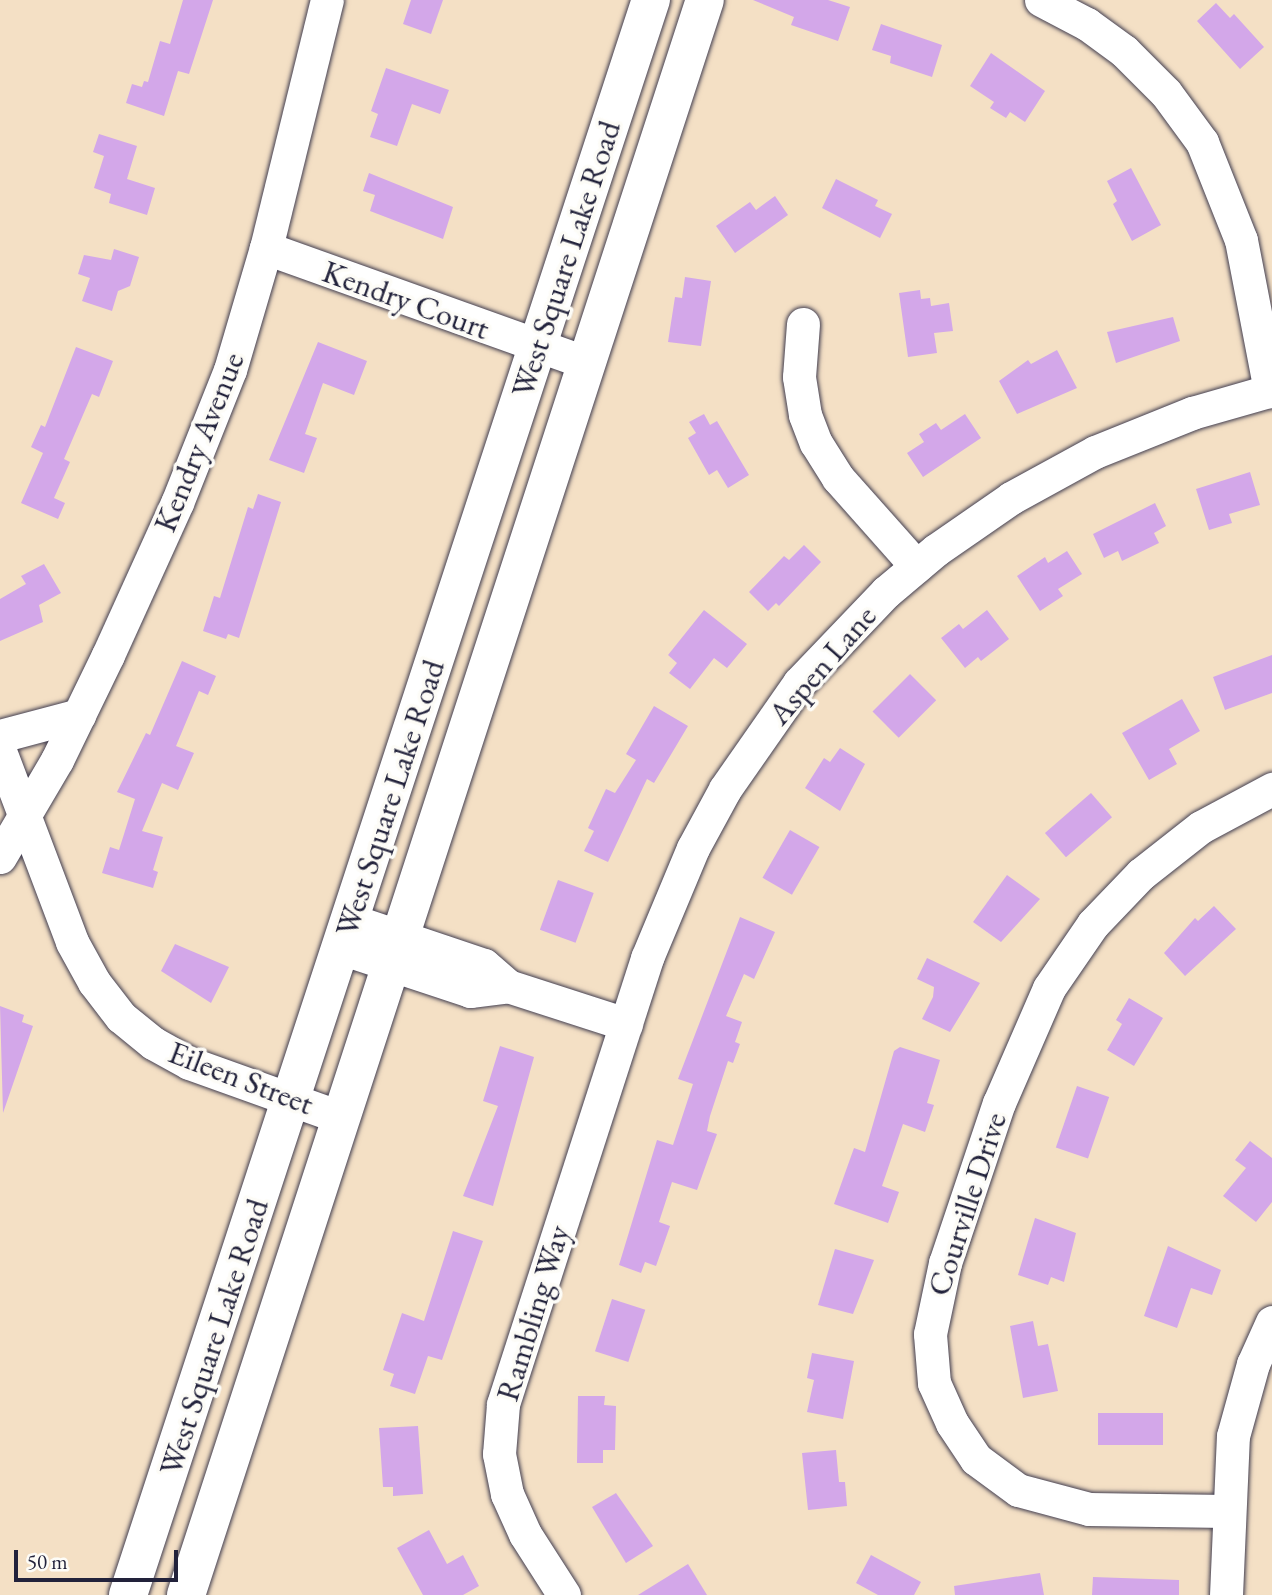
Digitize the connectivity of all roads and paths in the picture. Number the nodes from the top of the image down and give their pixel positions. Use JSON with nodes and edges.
{"nodes":[{"id":1,"x":327,"y":0,"type":"edge"},
{"id":2,"x":651,"y":0,"type":"edge"},
{"id":3,"x":705,"y":0,"type":"edge"},
{"id":4,"x":1041,"y":0,"type":"edge"},
{"id":5,"x":266,"y":248,"type":"junction"},
{"id":6,"x":803,"y":324,"type":"dead end"},
{"id":7,"x":537,"y":346,"type":"junction"},
{"id":8,"x":587,"y":363,"type":"junction"},
{"id":9,"x":1271,"y":391,"type":"edge"},
{"id":10,"x":916,"y":566,"type":"junction"},
{"id":11,"x":79,"y":715,"type":"junction"},
{"id":12,"x":0,"y":736,"type":"edge"},
{"id":13,"x":0,"y":751,"type":"edge"},
{"id":14,"x":1272,"y":789,"type":"edge"},
{"id":15,"x":24,"y":818,"type":"junction"},
{"id":16,"x":0,"y":857,"type":"edge"},
{"id":17,"x":346,"y":934,"type":"junction"},
{"id":18,"x":394,"y":950,"type":"junction"},
{"id":19,"x":626,"y":1024,"type":"junction"},
{"id":20,"x":292,"y":1100,"type":"junction"},
{"id":21,"x":340,"y":1116,"type":"junction"},
{"id":22,"x":1272,"y":1322,"type":"edge"},
{"id":23,"x":1226,"y":1511,"type":"junction"},
{"id":24,"x":128,"y":1595,"type":"edge"},
{"id":25,"x":186,"y":1595,"type":"edge"},
{"id":26,"x":564,"y":1595,"type":"edge"},
{"id":27,"x":1226,"y":1595,"type":"edge"}],
"edges":[{"from":1,"to":5,"type":"street","name":"Kendry Avenue"},
{"from":2,"to":7,"type":"highway","name":"West Square Lake Road"},
{"from":3,"to":8,"type":"highway","name":"West Square Lake Road"},
{"from":4,"to":9,"type":"street"},
{"from":5,"to":7,"type":"street","name":"Kendry Court"},
{"from":5,"to":11,"type":"street","name":"Kendry Avenue"},
{"from":6,"to":10,"type":"street"},
{"from":7,"to":8,"type":"street","name":"Kendry Court"},
{"from":7,"to":17,"type":"highway","name":"West Square Lake Road"},
{"from":8,"to":18,"type":"highway","name":"West Square Lake Road"},
{"from":9,"to":10,"type":"street","name":"Aspen Lane"},
{"from":10,"to":19,"type":"street","name":"Aspen Lane"},
{"from":11,"to":12,"type":"street"},
{"from":11,"to":15,"type":"street","name":"Kendry Avenue"},
{"from":13,"to":15,"type":"street","name":"Eileen Street"},
{"from":14,"to":23,"type":"street","name":"Courville Drive"},
{"from":15,"to":16,"type":"street","name":"Kendry Avenue"},
{"from":15,"to":20,"type":"street","name":"Eileen Street"},
{"from":17,"to":18,"type":"street"},
{"from":17,"to":20,"type":"highway","name":"West Square Lake Road"},
{"from":18,"to":19,"type":"street"},
{"from":18,"to":21,"type":"highway","name":"West Square Lake Road"},
{"from":19,"to":26,"type":"street","name":"Rambling Way"},
{"from":20,"to":21,"type":"street","name":"Eileen Street"},
{"from":20,"to":24,"type":"highway","name":"West Square Lake Road"},
{"from":21,"to":25,"type":"highway","name":"West Square Lake Road"},
{"from":22,"to":23,"type":"street"},
{"from":23,"to":27,"type":"street"}]}
